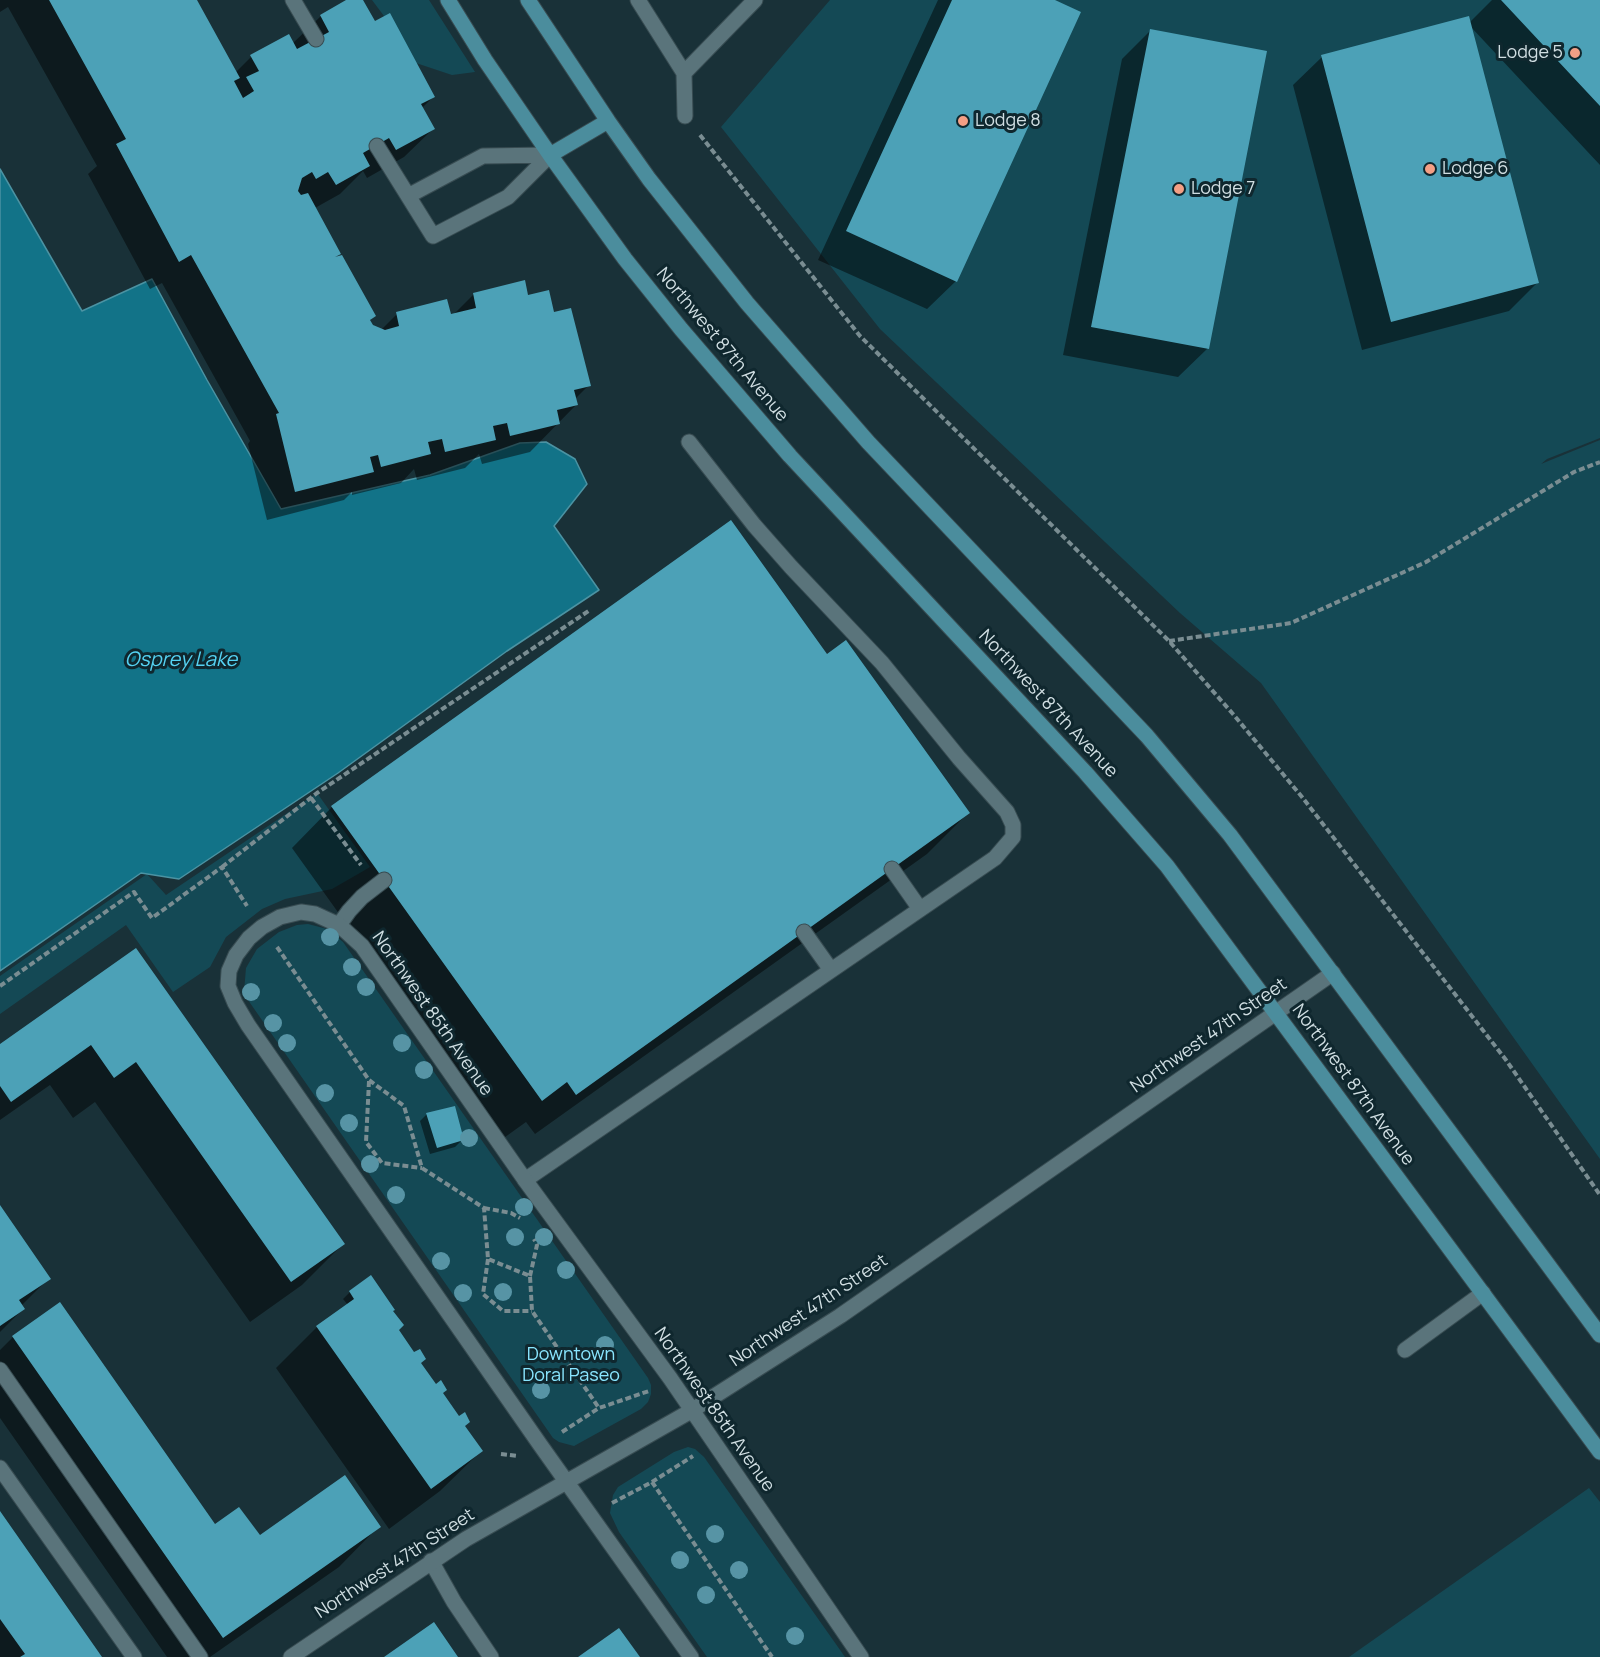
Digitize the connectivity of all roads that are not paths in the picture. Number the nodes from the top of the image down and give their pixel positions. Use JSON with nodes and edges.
{"nodes":[{"id":1,"x":293,"y":0,"type":"edge"},
{"id":2,"x":448,"y":0,"type":"edge"},
{"id":3,"x":528,"y":0,"type":"edge"},
{"id":4,"x":639,"y":0,"type":"edge"},
{"id":5,"x":755,"y":0,"type":"edge"},
{"id":6,"x":316,"y":39,"type":"dead end"},
{"id":7,"x":684,"y":73,"type":"junction"},
{"id":8,"x":685,"y":116,"type":"road end"},
{"id":9,"x":608,"y":121,"type":"junction"},
{"id":10,"x":377,"y":146,"type":"dead end"},
{"id":11,"x":550,"y":155,"type":"junction"},
{"id":12,"x":408,"y":196,"type":"junction"},
{"id":13,"x":689,"y":442,"type":"dead end"},
{"id":14,"x":892,"y":870,"type":"dead end"},
{"id":15,"x":384,"y":880,"type":"dead end"},
{"id":16,"x":920,"y":909,"type":"junction"},
{"id":17,"x":339,"y":925,"type":"junction"},
{"id":18,"x":804,"y":933,"type":"dead end"},
{"id":19,"x":831,"y":970,"type":"junction"},
{"id":20,"x":1333,"y":973,"type":"junction"},
{"id":21,"x":1277,"y":1013,"type":"junction"},
{"id":22,"x":525,"y":1180,"type":"junction"},
{"id":23,"x":1483,"y":1293,"type":"junction"},
{"id":24,"x":1600,"y":1335,"type":"edge"},
{"id":25,"x":1405,"y":1350,"type":"dead end"},
{"id":26,"x":0,"y":1370,"type":"edge"},
{"id":27,"x":691,"y":1411,"type":"junction"},
{"id":28,"x":1600,"y":1452,"type":"edge"},
{"id":29,"x":0,"y":1468,"type":"edge"},
{"id":30,"x":567,"y":1481,"type":"junction"},
{"id":31,"x":431,"y":1561,"type":"junction"},
{"id":32,"x":134,"y":1657,"type":"edge"},
{"id":33,"x":200,"y":1657,"type":"edge"},
{"id":34,"x":291,"y":1657,"type":"edge"},
{"id":35,"x":491,"y":1657,"type":"edge"},
{"id":36,"x":691,"y":1657,"type":"edge"},
{"id":37,"x":861,"y":1657,"type":"edge"}],
"edges":[{"from":1,"to":6,"type":"street"},
{"from":2,"to":11,"type":"main road","name":"Northwest 87th Avenue"},
{"from":3,"to":9,"type":"main road"},
{"from":4,"to":7,"type":"street"},
{"from":5,"to":7,"type":"street"},
{"from":7,"to":8,"type":"street"},
{"from":9,"to":11,"type":"main road"},
{"from":9,"to":20,"type":"main road"},
{"from":10,"to":12,"type":"street"},
{"from":11,"to":12,"type":"street"},
{"from":11,"to":12,"type":"street"},
{"from":11,"to":21,"type":"main road","name":"Northwest 87th Avenue"},
{"from":13,"to":16,"type":"street"},
{"from":14,"to":16,"type":"street"},
{"from":15,"to":17,"type":"street"},
{"from":16,"to":19,"type":"street"},
{"from":17,"to":22,"type":"street","name":"Northwest 85th Avenue"},
{"from":17,"to":30,"type":"street","name":"Northwest 85th Avenue"},
{"from":18,"to":19,"type":"street"},
{"from":19,"to":22,"type":"street"},
{"from":20,"to":21,"type":"street","name":"Northwest 47th Street"},
{"from":20,"to":24,"type":"main road"},
{"from":21,"to":23,"type":"main road","name":"Northwest 87th Avenue"},
{"from":21,"to":27,"type":"street","name":"Northwest 47th Street"},
{"from":22,"to":27,"type":"street","name":"Northwest 85th Avenue"},
{"from":23,"to":25,"type":"street"},
{"from":23,"to":28,"type":"main road","name":"Northwest 87th Avenue"},
{"from":26,"to":33,"type":"street"},
{"from":27,"to":30,"type":"street","name":"Northwest 47th Street"},
{"from":27,"to":37,"type":"street","name":"Northwest 85th Avenue"},
{"from":29,"to":32,"type":"street"},
{"from":30,"to":31,"type":"street","name":"Northwest 47th Street"},
{"from":30,"to":36,"type":"street","name":"Northwest 85th Avenue"},
{"from":31,"to":34,"type":"street","name":"Northwest 47th Street"},
{"from":31,"to":35,"type":"street"}]}
